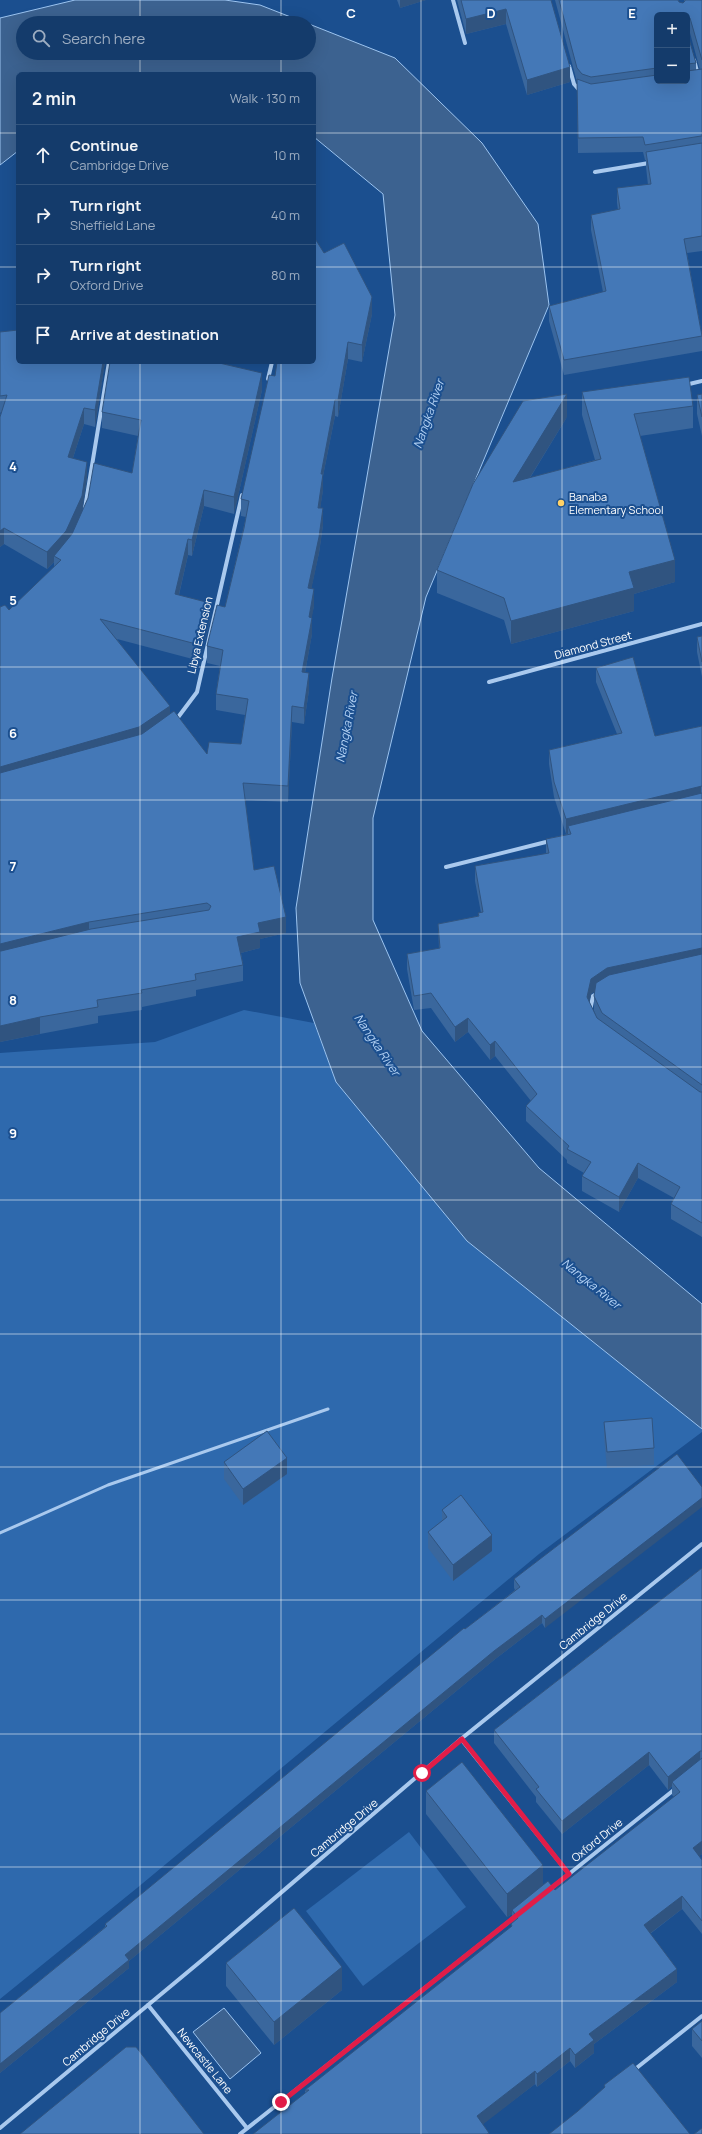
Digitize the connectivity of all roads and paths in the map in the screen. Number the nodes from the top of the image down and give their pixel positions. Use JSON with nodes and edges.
{"nodes":[{"id":1,"x":453,"y":0,"type":"edge"},
{"id":2,"x":465,"y":43,"type":"dead end"},
{"id":3,"x":693,"y":54,"type":"edge"},
{"id":4,"x":567,"y":61,"type":"edge"},
{"id":5,"x":700,"y":81,"type":"edge"},
{"id":6,"x":586,"y":93,"type":"edge"},
{"id":7,"x":656,"y":162,"type":"edge"},
{"id":8,"x":595,"y":172,"type":"dead end"},
{"id":9,"x":109,"y":364,"type":"edge"},
{"id":10,"x":272,"y":364,"type":"edge"},
{"id":11,"x":702,"y":382,"type":"edge"},
{"id":12,"x":267,"y":385,"type":"edge"},
{"id":13,"x":680,"y":386,"type":"edge"},
{"id":14,"x":242,"y":492,"type":"edge"},
{"id":15,"x":85,"y":513,"type":"edge"},
{"id":16,"x":702,"y":624,"type":"edge"},
{"id":17,"x":489,"y":682,"type":"dead end"},
{"id":18,"x":173,"y":724,"type":"edge"},
{"id":19,"x":555,"y":840,"type":"edge"},
{"id":20,"x":446,"y":867,"type":"dead end"},
{"id":21,"x":603,"y":989,"type":"edge"},
{"id":22,"x":593,"y":1017,"type":"edge"},
{"id":23,"x":328,"y":1409,"type":"dead end"},
{"id":24,"x":0,"y":1533,"type":"edge"},
{"id":25,"x":702,"y":1544,"type":"edge"},
{"id":26,"x":462,"y":1739,"type":"junction"},
{"id":27,"x":677,"y":1787,"type":"edge"},
{"id":28,"x":569,"y":1874,"type":"junction"},
{"id":29,"x":545,"y":1893,"type":"edge"},
{"id":30,"x":521,"y":1912,"type":"edge"},
{"id":31,"x":148,"y":2006,"type":"junction"},
{"id":32,"x":702,"y":2016,"type":"edge"},
{"id":33,"x":628,"y":2075,"type":"edge"},
{"id":34,"x":0,"y":2128,"type":"edge"},
{"id":35,"x":247,"y":2128,"type":"junction"},
{"id":36,"x":240,"y":2134,"type":"edge"}],
"edges":[{"from":1,"to":2,"type":"street"},
{"from":3,"to":5,"type":"street"},
{"from":4,"to":6,"type":"street"},
{"from":7,"to":8,"type":"street"},
{"from":9,"to":15,"type":"street"},
{"from":10,"to":12,"type":"street"},
{"from":11,"to":13,"type":"street"},
{"from":14,"to":18,"type":"street","name":"Libya Extension"},
{"from":16,"to":17,"type":"street","name":"Diamond Street"},
{"from":19,"to":20,"type":"street"},
{"from":21,"to":22,"type":"street"},
{"from":23,"to":24,"type":"lane"},
{"from":25,"to":26,"type":"street","name":"Cambridge Drive"},
{"from":26,"to":28,"type":"street"},
{"from":26,"to":31,"type":"street","name":"Cambridge Drive"},
{"from":27,"to":28,"type":"street","name":"Oxford Drive"},
{"from":28,"to":29,"type":"street","name":"Oxford Drive"},
{"from":30,"to":35,"type":"street"},
{"from":31,"to":34,"type":"street","name":"Cambridge Drive"},
{"from":31,"to":35,"type":"street","name":"Newcastle Lane"},
{"from":32,"to":33,"type":"street"},
{"from":35,"to":36,"type":"street"}]}
